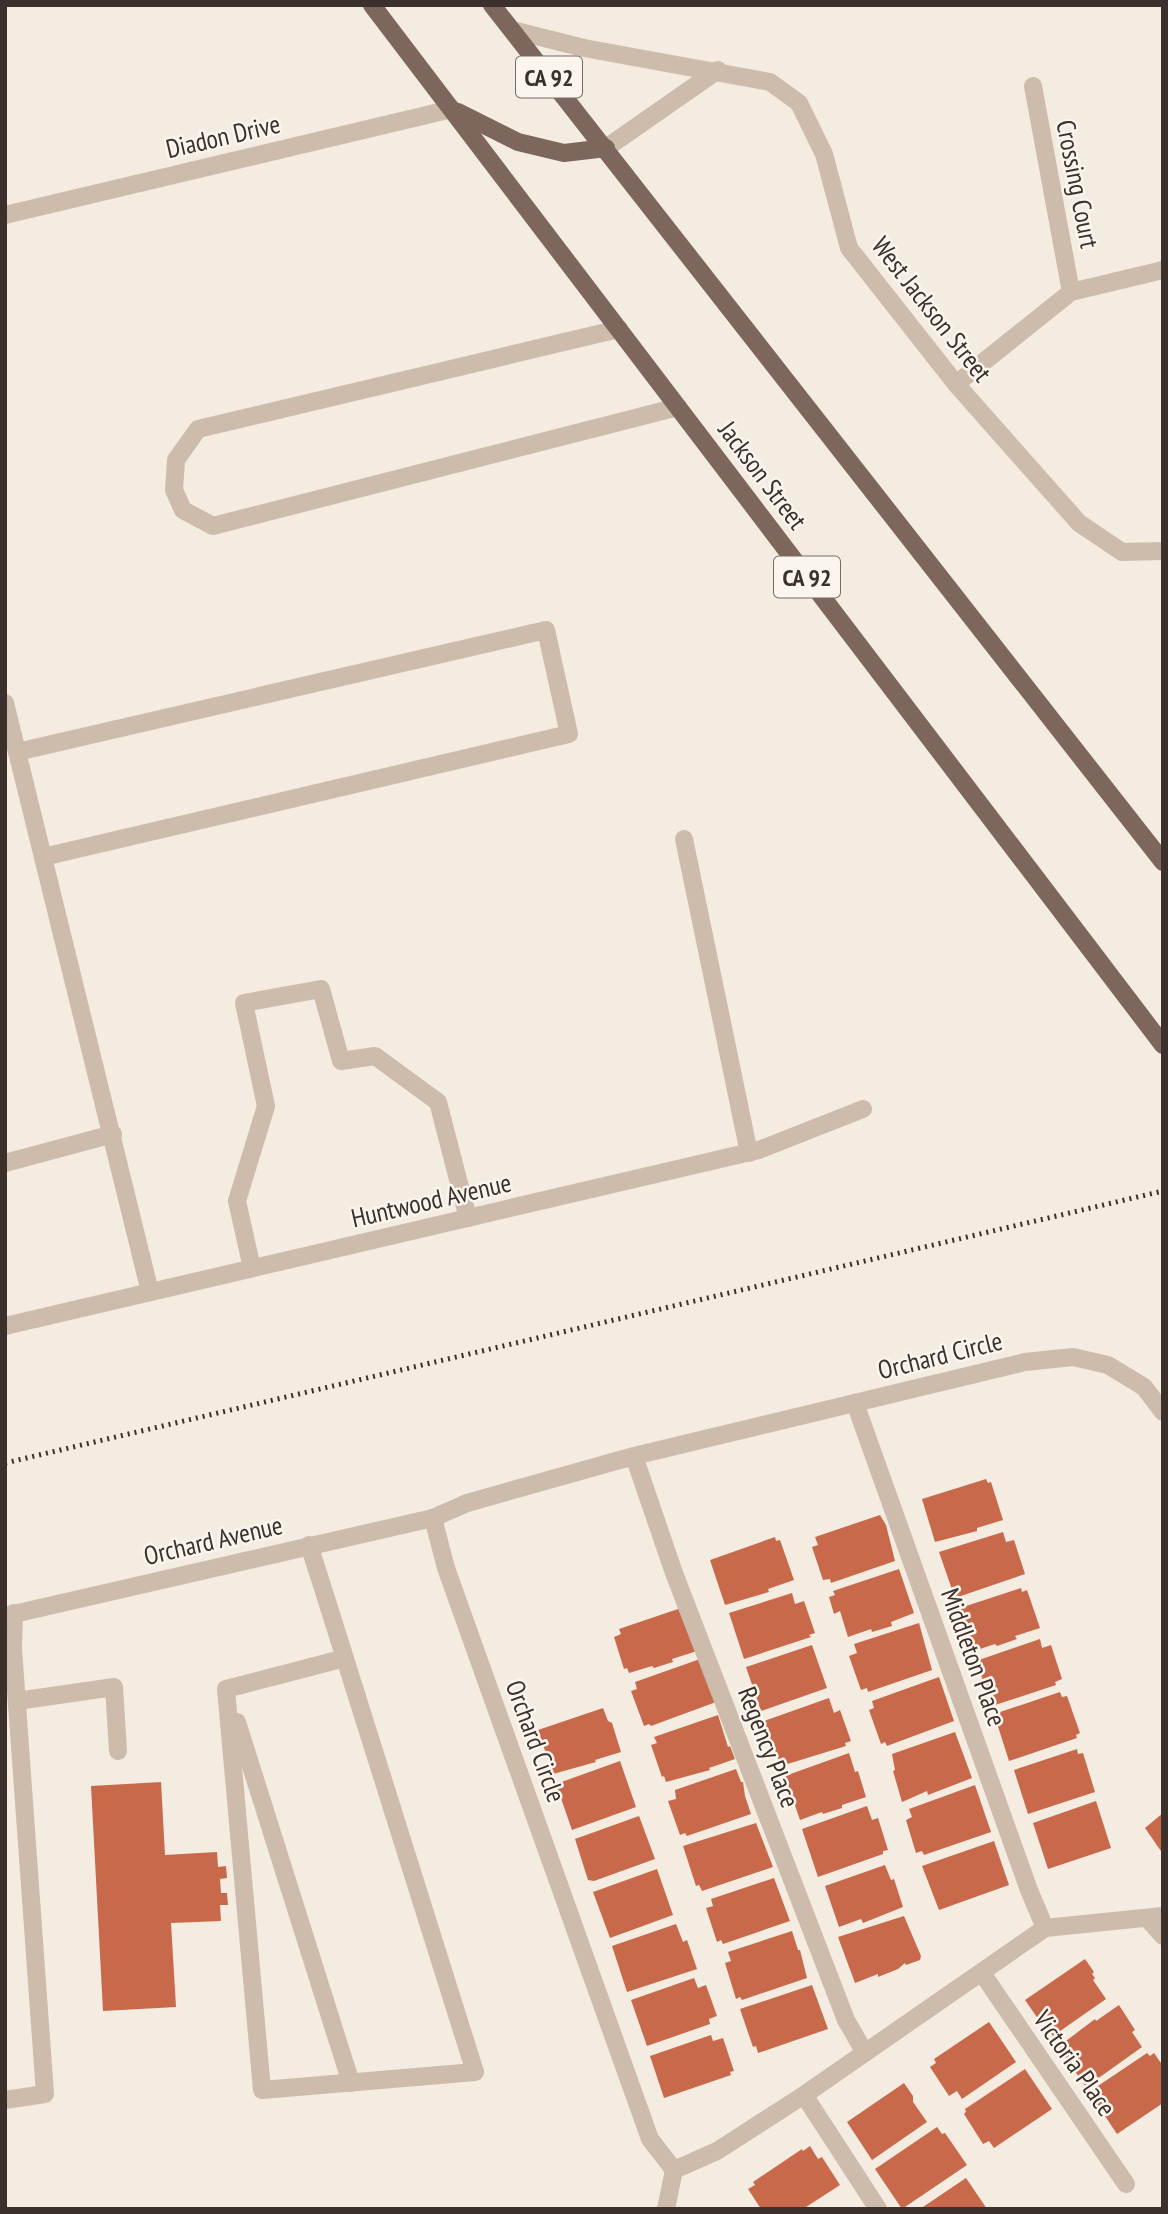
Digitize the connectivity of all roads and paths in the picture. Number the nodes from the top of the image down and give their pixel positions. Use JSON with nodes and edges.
{"nodes":[{"id":1,"x":372,"y":5,"type":"edge"},
{"id":2,"x":492,"y":5,"type":"edge"},
{"id":3,"x":512,"y":30,"type":"junction"},
{"id":4,"x":718,"y":71,"type":"junction"},
{"id":5,"x":1033,"y":86,"type":"dead end"},
{"id":6,"x":452,"y":109,"type":"junction"},
{"id":7,"x":606,"y":148,"type":"junction"},
{"id":8,"x":5,"y":215,"type":"edge"},
{"id":9,"x":1163,"y":270,"type":"edge"},
{"id":10,"x":1071,"y":292,"type":"junction"},
{"id":11,"x":619,"y":329,"type":"junction"},
{"id":12,"x":956,"y":384,"type":"junction"},
{"id":13,"x":678,"y":407,"type":"junction"},
{"id":14,"x":1163,"y":551,"type":"edge"},
{"id":15,"x":5,"y":703,"type":"edge"},
{"id":16,"x":17,"y":752,"type":"junction"},
{"id":17,"x":684,"y":839,"type":"dead end"},
{"id":18,"x":43,"y":856,"type":"junction"},
{"id":19,"x":1163,"y":862,"type":"edge"},
{"id":20,"x":1163,"y":1045,"type":"edge"},
{"id":21,"x":863,"y":1110,"type":"dead end"},
{"id":22,"x":113,"y":1134,"type":"junction"},
{"id":23,"x":749,"y":1153,"type":"junction"},
{"id":24,"x":5,"y":1163,"type":"edge"},
{"id":25,"x":468,"y":1218,"type":"junction"},
{"id":26,"x":252,"y":1268,"type":"junction"},
{"id":27,"x":150,"y":1292,"type":"junction"},
{"id":28,"x":5,"y":1326,"type":"edge"},
{"id":29,"x":855,"y":1403,"type":"junction"},
{"id":30,"x":1163,"y":1412,"type":"edge"},
{"id":31,"x":634,"y":1456,"type":"junction"},
{"id":32,"x":433,"y":1518,"type":"junction"},
{"id":33,"x":309,"y":1545,"type":"junction"},
{"id":34,"x":10,"y":1614,"type":"edge"},
{"id":35,"x":345,"y":1658,"type":"junction"},
{"id":36,"x":226,"y":1689,"type":"junction"},
{"id":37,"x":17,"y":1701,"type":"junction"},
{"id":38,"x":118,"y":1751,"type":"dead end"},
{"id":39,"x":1155,"y":1917,"type":"edge"},
{"id":40,"x":1045,"y":1928,"type":"junction"},
{"id":41,"x":1163,"y":1936,"type":"edge"},
{"id":42,"x":982,"y":1973,"type":"junction"},
{"id":43,"x":865,"y":2053,"type":"junction"},
{"id":44,"x":351,"y":2082,"type":"junction"},
{"id":45,"x":804,"y":2095,"type":"junction"},
{"id":46,"x":5,"y":2100,"type":"edge"},
{"id":47,"x":674,"y":2170,"type":"junction"},
{"id":48,"x":1126,"y":2184,"type":"dead end"},
{"id":49,"x":666,"y":2209,"type":"edge"},
{"id":50,"x":878,"y":2209,"type":"edge"}],
"edges":[{"from":1,"to":6,"type":"main road","name":"Jackson Street","number":"CA 92"},
{"from":2,"to":3,"type":"main road","number":"CA 92"},
{"from":3,"to":4,"type":"street","name":"West Jackson Street"},
{"from":3,"to":7,"type":"main road","number":"CA 92"},
{"from":4,"to":7,"type":"street"},
{"from":4,"to":12,"type":"street","name":"West Jackson Street"},
{"from":5,"to":10,"type":"street","name":"Crossing Court"},
{"from":6,"to":7,"type":"main road"},
{"from":6,"to":8,"type":"street","name":"Diadon Drive"},
{"from":6,"to":11,"type":"main road","name":"Jackson Street","number":"CA 92"},
{"from":7,"to":19,"type":"main road","number":"CA 92"},
{"from":9,"to":10,"type":"street"},
{"from":10,"to":12,"type":"street"},
{"from":11,"to":13,"type":"main road","name":"Jackson Street","number":"CA 92"},
{"from":11,"to":13,"type":"street"},
{"from":12,"to":14,"type":"street","name":"West Jackson Street"},
{"from":13,"to":20,"type":"main road","name":"Jackson Street","number":"CA 92"},
{"from":15,"to":16,"type":"street"},
{"from":16,"to":18,"type":"street"},
{"from":16,"to":18,"type":"street"},
{"from":17,"to":23,"type":"street"},
{"from":18,"to":22,"type":"street"},
{"from":21,"to":23,"type":"street","name":"Huntwood Avenue"},
{"from":22,"to":24,"type":"street"},
{"from":22,"to":27,"type":"street"},
{"from":23,"to":25,"type":"street","name":"Huntwood Avenue"},
{"from":25,"to":26,"type":"street","name":"Huntwood Avenue"},
{"from":25,"to":26,"type":"street"},
{"from":26,"to":27,"type":"street","name":"Huntwood Avenue"},
{"from":27,"to":28,"type":"street","name":"Huntwood Avenue"},
{"from":29,"to":30,"type":"street","name":"Orchard Circle"},
{"from":29,"to":31,"type":"street","name":"Orchard Circle"},
{"from":29,"to":40,"type":"street","name":"Middleton Place"},
{"from":31,"to":32,"type":"street","name":"Orchard Circle"},
{"from":31,"to":43,"type":"street","name":"Regency Place"},
{"from":32,"to":33,"type":"street","name":"Orchard Avenue"},
{"from":32,"to":47,"type":"street","name":"Orchard Circle"},
{"from":33,"to":34,"type":"street","name":"Orchard Avenue"},
{"from":33,"to":35,"type":"street"},
{"from":34,"to":37,"type":"street"},
{"from":35,"to":36,"type":"street"},
{"from":35,"to":44,"type":"street"},
{"from":36,"to":44,"type":"street"},
{"from":36,"to":44,"type":"street"},
{"from":37,"to":38,"type":"street"},
{"from":37,"to":46,"type":"street"},
{"from":39,"to":40,"type":"street"},
{"from":39,"to":41,"type":"street"},
{"from":40,"to":42,"type":"street"},
{"from":42,"to":43,"type":"street"},
{"from":42,"to":48,"type":"street","name":"Victoria Place"},
{"from":43,"to":45,"type":"street"},
{"from":45,"to":47,"type":"street"},
{"from":45,"to":50,"type":"street"},
{"from":47,"to":49,"type":"street"}]}
